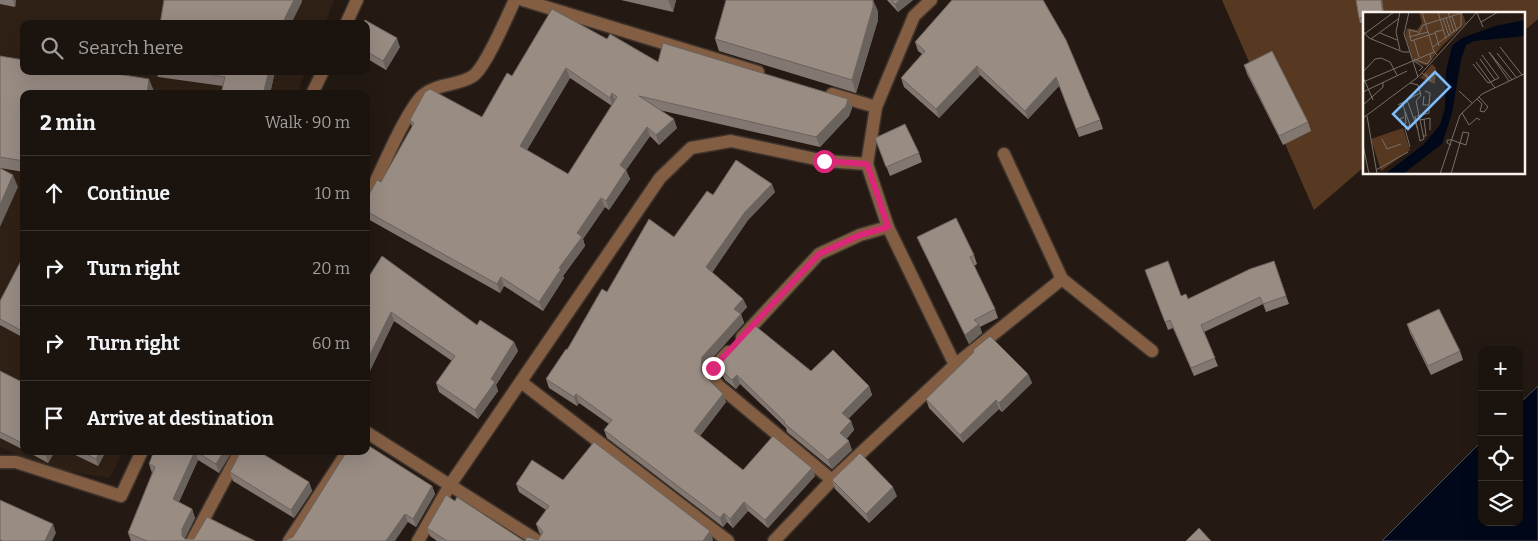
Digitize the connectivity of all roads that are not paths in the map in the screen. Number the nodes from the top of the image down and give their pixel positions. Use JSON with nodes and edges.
{"nodes":[{"id":1,"x":357,"y":0,"type":"edge"},
{"id":2,"x":515,"y":0,"type":"edge"},
{"id":3,"x":523,"y":0,"type":"edge"},
{"id":4,"x":931,"y":0,"type":"edge"},
{"id":5,"x":348,"y":20,"type":"edge"},
{"id":6,"x":321,"y":75,"type":"edge"},
{"id":7,"x":771,"y":75,"type":"edge"},
{"id":8,"x":314,"y":90,"type":"edge"},
{"id":9,"x":818,"y":90,"type":"edge"},
{"id":10,"x":876,"y":107,"type":"junction"},
{"id":11,"x":1004,"y":154,"type":"dead end"},
{"id":12,"x":867,"y":164,"type":"junction"},
{"id":13,"x":370,"y":194,"type":"edge"},
{"id":14,"x":888,"y":227,"type":"junction"},
{"id":15,"x":1062,"y":279,"type":"junction"},
{"id":16,"x":1152,"y":351,"type":"dead end"},
{"id":17,"x":955,"y":365,"type":"junction"},
{"id":18,"x":521,"y":382,"type":"junction"},
{"id":19,"x":370,"y":435,"type":"edge"},
{"id":20,"x":140,"y":455,"type":"edge"},
{"id":21,"x":238,"y":455,"type":"edge"},
{"id":22,"x":345,"y":455,"type":"edge"},
{"id":23,"x":0,"y":462,"type":"edge"},
{"id":24,"x":832,"y":480,"type":"junction"},
{"id":25,"x":450,"y":485,"type":"junction"},
{"id":26,"x":192,"y":541,"type":"edge"},
{"id":27,"x":289,"y":541,"type":"edge"},
{"id":28,"x":418,"y":541,"type":"edge"},
{"id":29,"x":538,"y":541,"type":"edge"},
{"id":30,"x":728,"y":541,"type":"edge"},
{"id":31,"x":774,"y":541,"type":"edge"}],
"edges":[{"from":1,"to":5,"type":"street"},
{"from":2,"to":13,"type":"street"},
{"from":3,"to":7,"type":"street"},
{"from":4,"to":10,"type":"street"},
{"from":6,"to":8,"type":"street"},
{"from":9,"to":10,"type":"street"},
{"from":10,"to":12,"type":"street"},
{"from":11,"to":15,"type":"street"},
{"from":12,"to":14,"type":"street"},
{"from":12,"to":18,"type":"street"},
{"from":14,"to":17,"type":"street"},
{"from":14,"to":24,"type":"street"},
{"from":15,"to":16,"type":"street"},
{"from":15,"to":17,"type":"street"},
{"from":17,"to":24,"type":"street"},
{"from":18,"to":25,"type":"street"},
{"from":18,"to":30,"type":"street"},
{"from":19,"to":25,"type":"street"},
{"from":20,"to":23,"type":"street"},
{"from":21,"to":26,"type":"street"},
{"from":22,"to":27,"type":"street"},
{"from":24,"to":31,"type":"street"},
{"from":25,"to":28,"type":"street"},
{"from":25,"to":29,"type":"street"}]}
